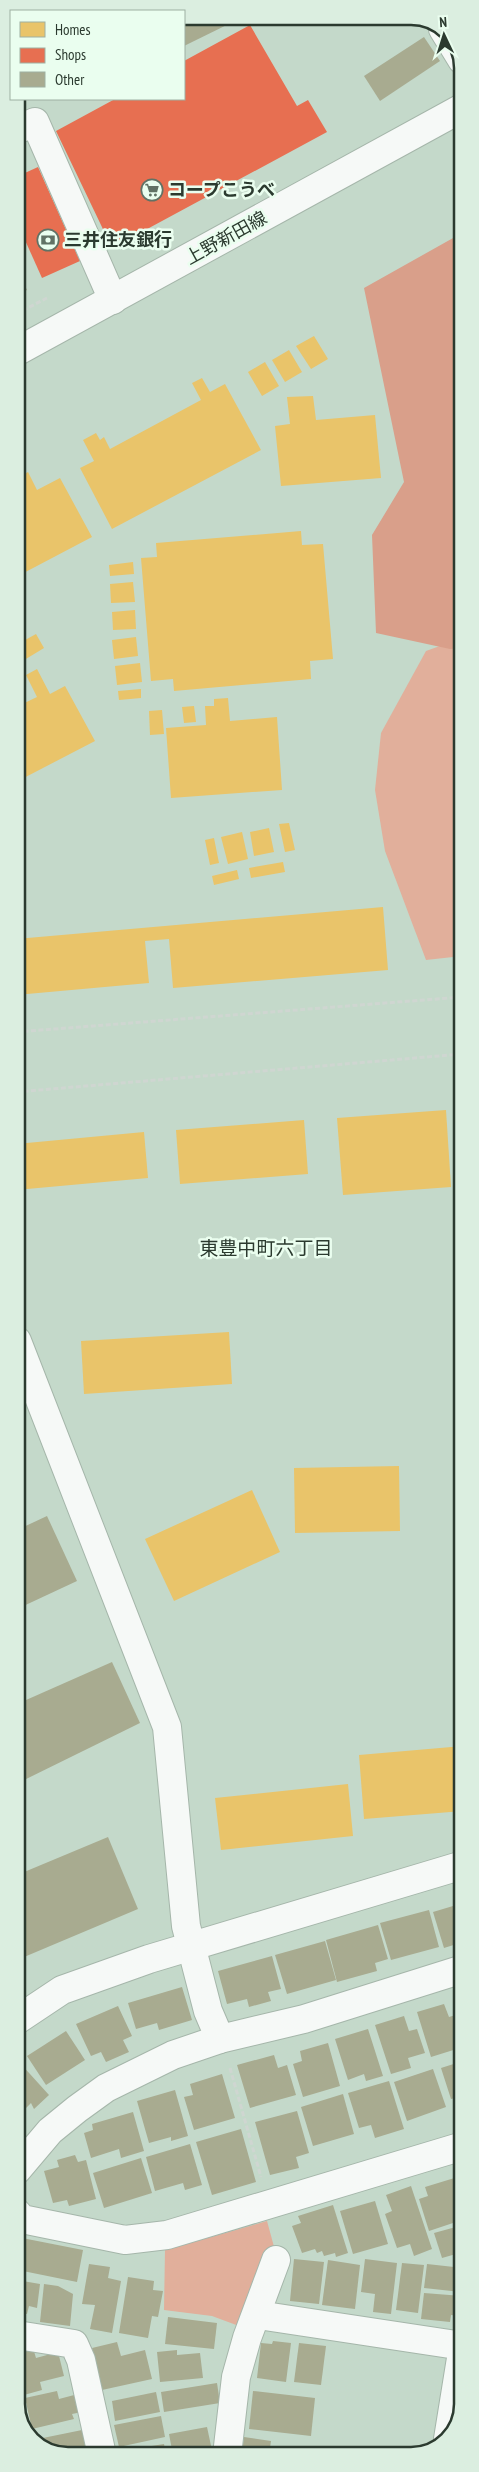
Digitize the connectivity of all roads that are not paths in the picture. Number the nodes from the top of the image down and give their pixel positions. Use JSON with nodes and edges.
{"nodes":[{"id":1,"x":454,"y":112,"type":"edge"},
{"id":2,"x":25,"y":126,"type":"edge"},
{"id":3,"x":113,"y":300,"type":"junction"},
{"id":4,"x":25,"y":347,"type":"edge"},
{"id":5,"x":25,"y":1365,"type":"edge"},
{"id":6,"x":454,"y":1868,"type":"edge"},
{"id":7,"x":191,"y":1946,"type":"junction"},
{"id":8,"x":454,"y":1972,"type":"edge"},
{"id":9,"x":25,"y":2015,"type":"edge"},
{"id":10,"x":220,"y":2039,"type":"junction"},
{"id":11,"x":454,"y":2149,"type":"edge"},
{"id":12,"x":25,"y":2161,"type":"edge"},
{"id":13,"x":25,"y":2220,"type":"edge"},
{"id":14,"x":276,"y":2260,"type":"dead end"},
{"id":15,"x":258,"y":2315,"type":"junction"},
{"id":16,"x":25,"y":2336,"type":"edge"},
{"id":17,"x":454,"y":2345,"type":"edge"},
{"id":18,"x":454,"y":2402,"type":"edge"},
{"id":19,"x":451,"y":2421,"type":"edge"},
{"id":20,"x":100,"y":2447,"type":"edge"},
{"id":21,"x":228,"y":2447,"type":"edge"}],
"edges":[{"from":1,"to":3,"type":"street","name":"上野新田線"},
{"from":2,"to":3,"type":"street"},
{"from":3,"to":4,"type":"street","name":"上野新田線"},
{"from":5,"to":7,"type":"street"},
{"from":6,"to":7,"type":"street"},
{"from":7,"to":9,"type":"street"},
{"from":7,"to":10,"type":"street"},
{"from":8,"to":10,"type":"street"},
{"from":10,"to":12,"type":"street"},
{"from":11,"to":13,"type":"street"},
{"from":14,"to":15,"type":"street"},
{"from":15,"to":17,"type":"street"},
{"from":15,"to":21,"type":"street"},
{"from":16,"to":20,"type":"street"},
{"from":18,"to":19,"type":"street"}]}
